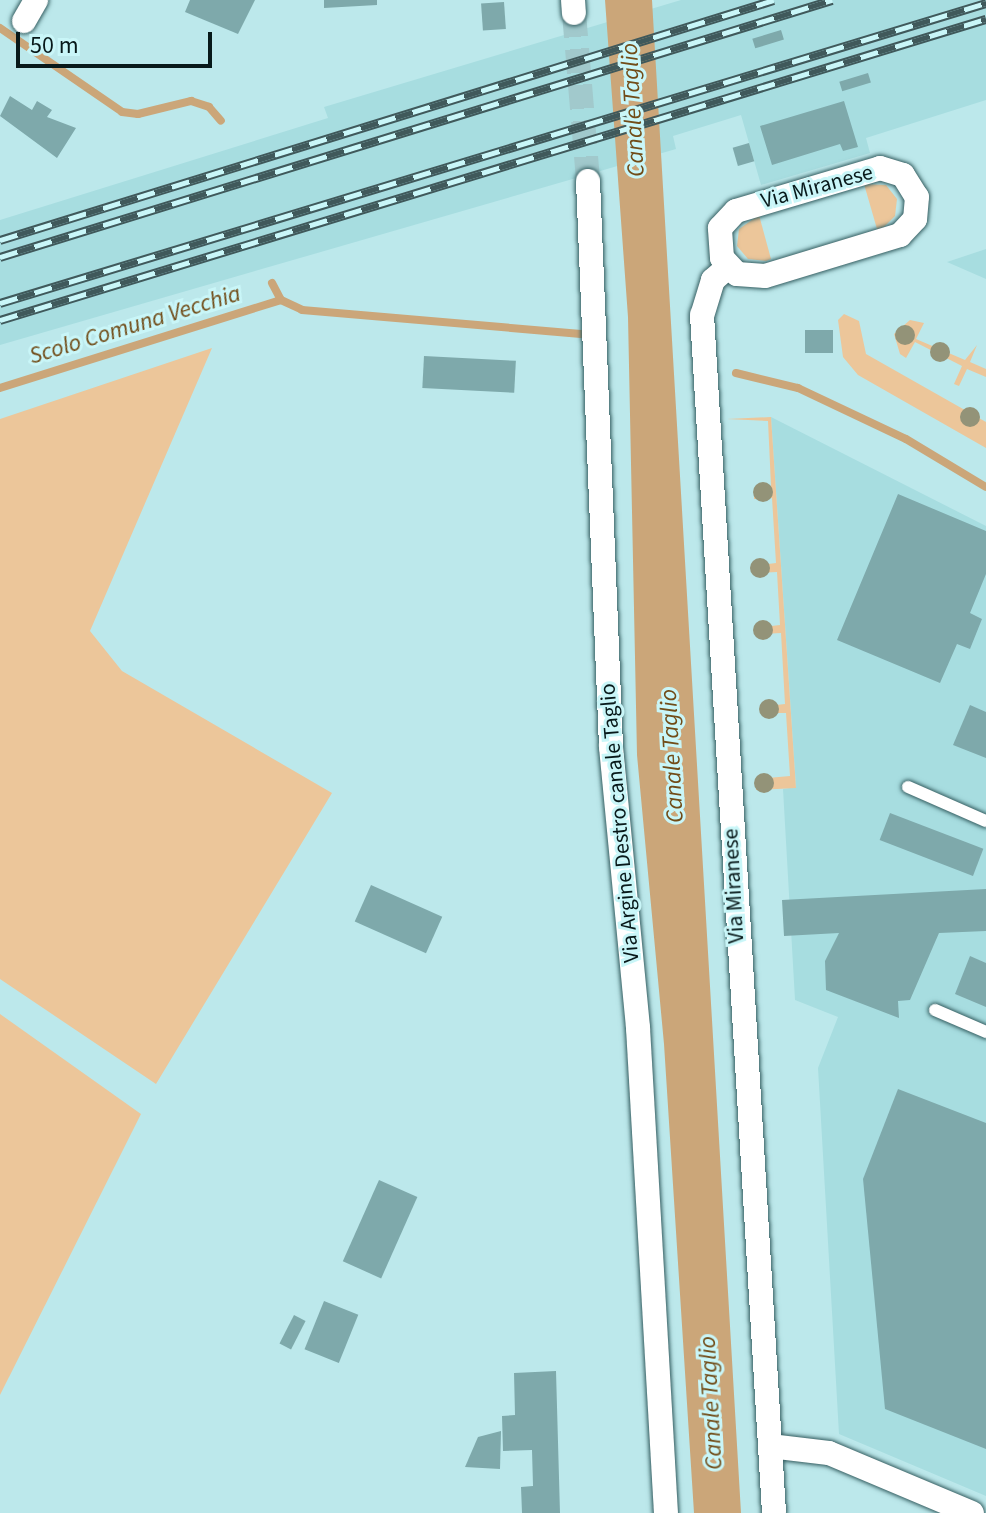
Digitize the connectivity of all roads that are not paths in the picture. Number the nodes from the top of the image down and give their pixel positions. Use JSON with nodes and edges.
{"nodes":[{"id":1,"x":588,"y":181,"type":"tunnel mouth"},
{"id":2,"x":728,"y":267,"type":"junction"},
{"id":3,"x":908,"y":787,"type":"dead end"},
{"id":4,"x":986,"y":821,"type":"edge"},
{"id":5,"x":935,"y":1010,"type":"dead end"},
{"id":6,"x":986,"y":1032,"type":"edge"},
{"id":7,"x":770,"y":1446,"type":"junction"},
{"id":8,"x":666,"y":1513,"type":"edge"},
{"id":9,"x":774,"y":1513,"type":"edge"},
{"id":10,"x":972,"y":1513,"type":"edge"}],
"edges":[{"from":1,"to":8,"type":"street","name":"Via Argine Destro canale Taglio"},
{"from":2,"to":2,"type":"street","name":"Via Miranese"},
{"from":2,"to":7,"type":"street","name":"Via Miranese"},
{"from":3,"to":4,"type":"lane"},
{"from":5,"to":6,"type":"lane"},
{"from":7,"to":9,"type":"street","name":"Via Miranese"},
{"from":7,"to":10,"type":"street"}]}
